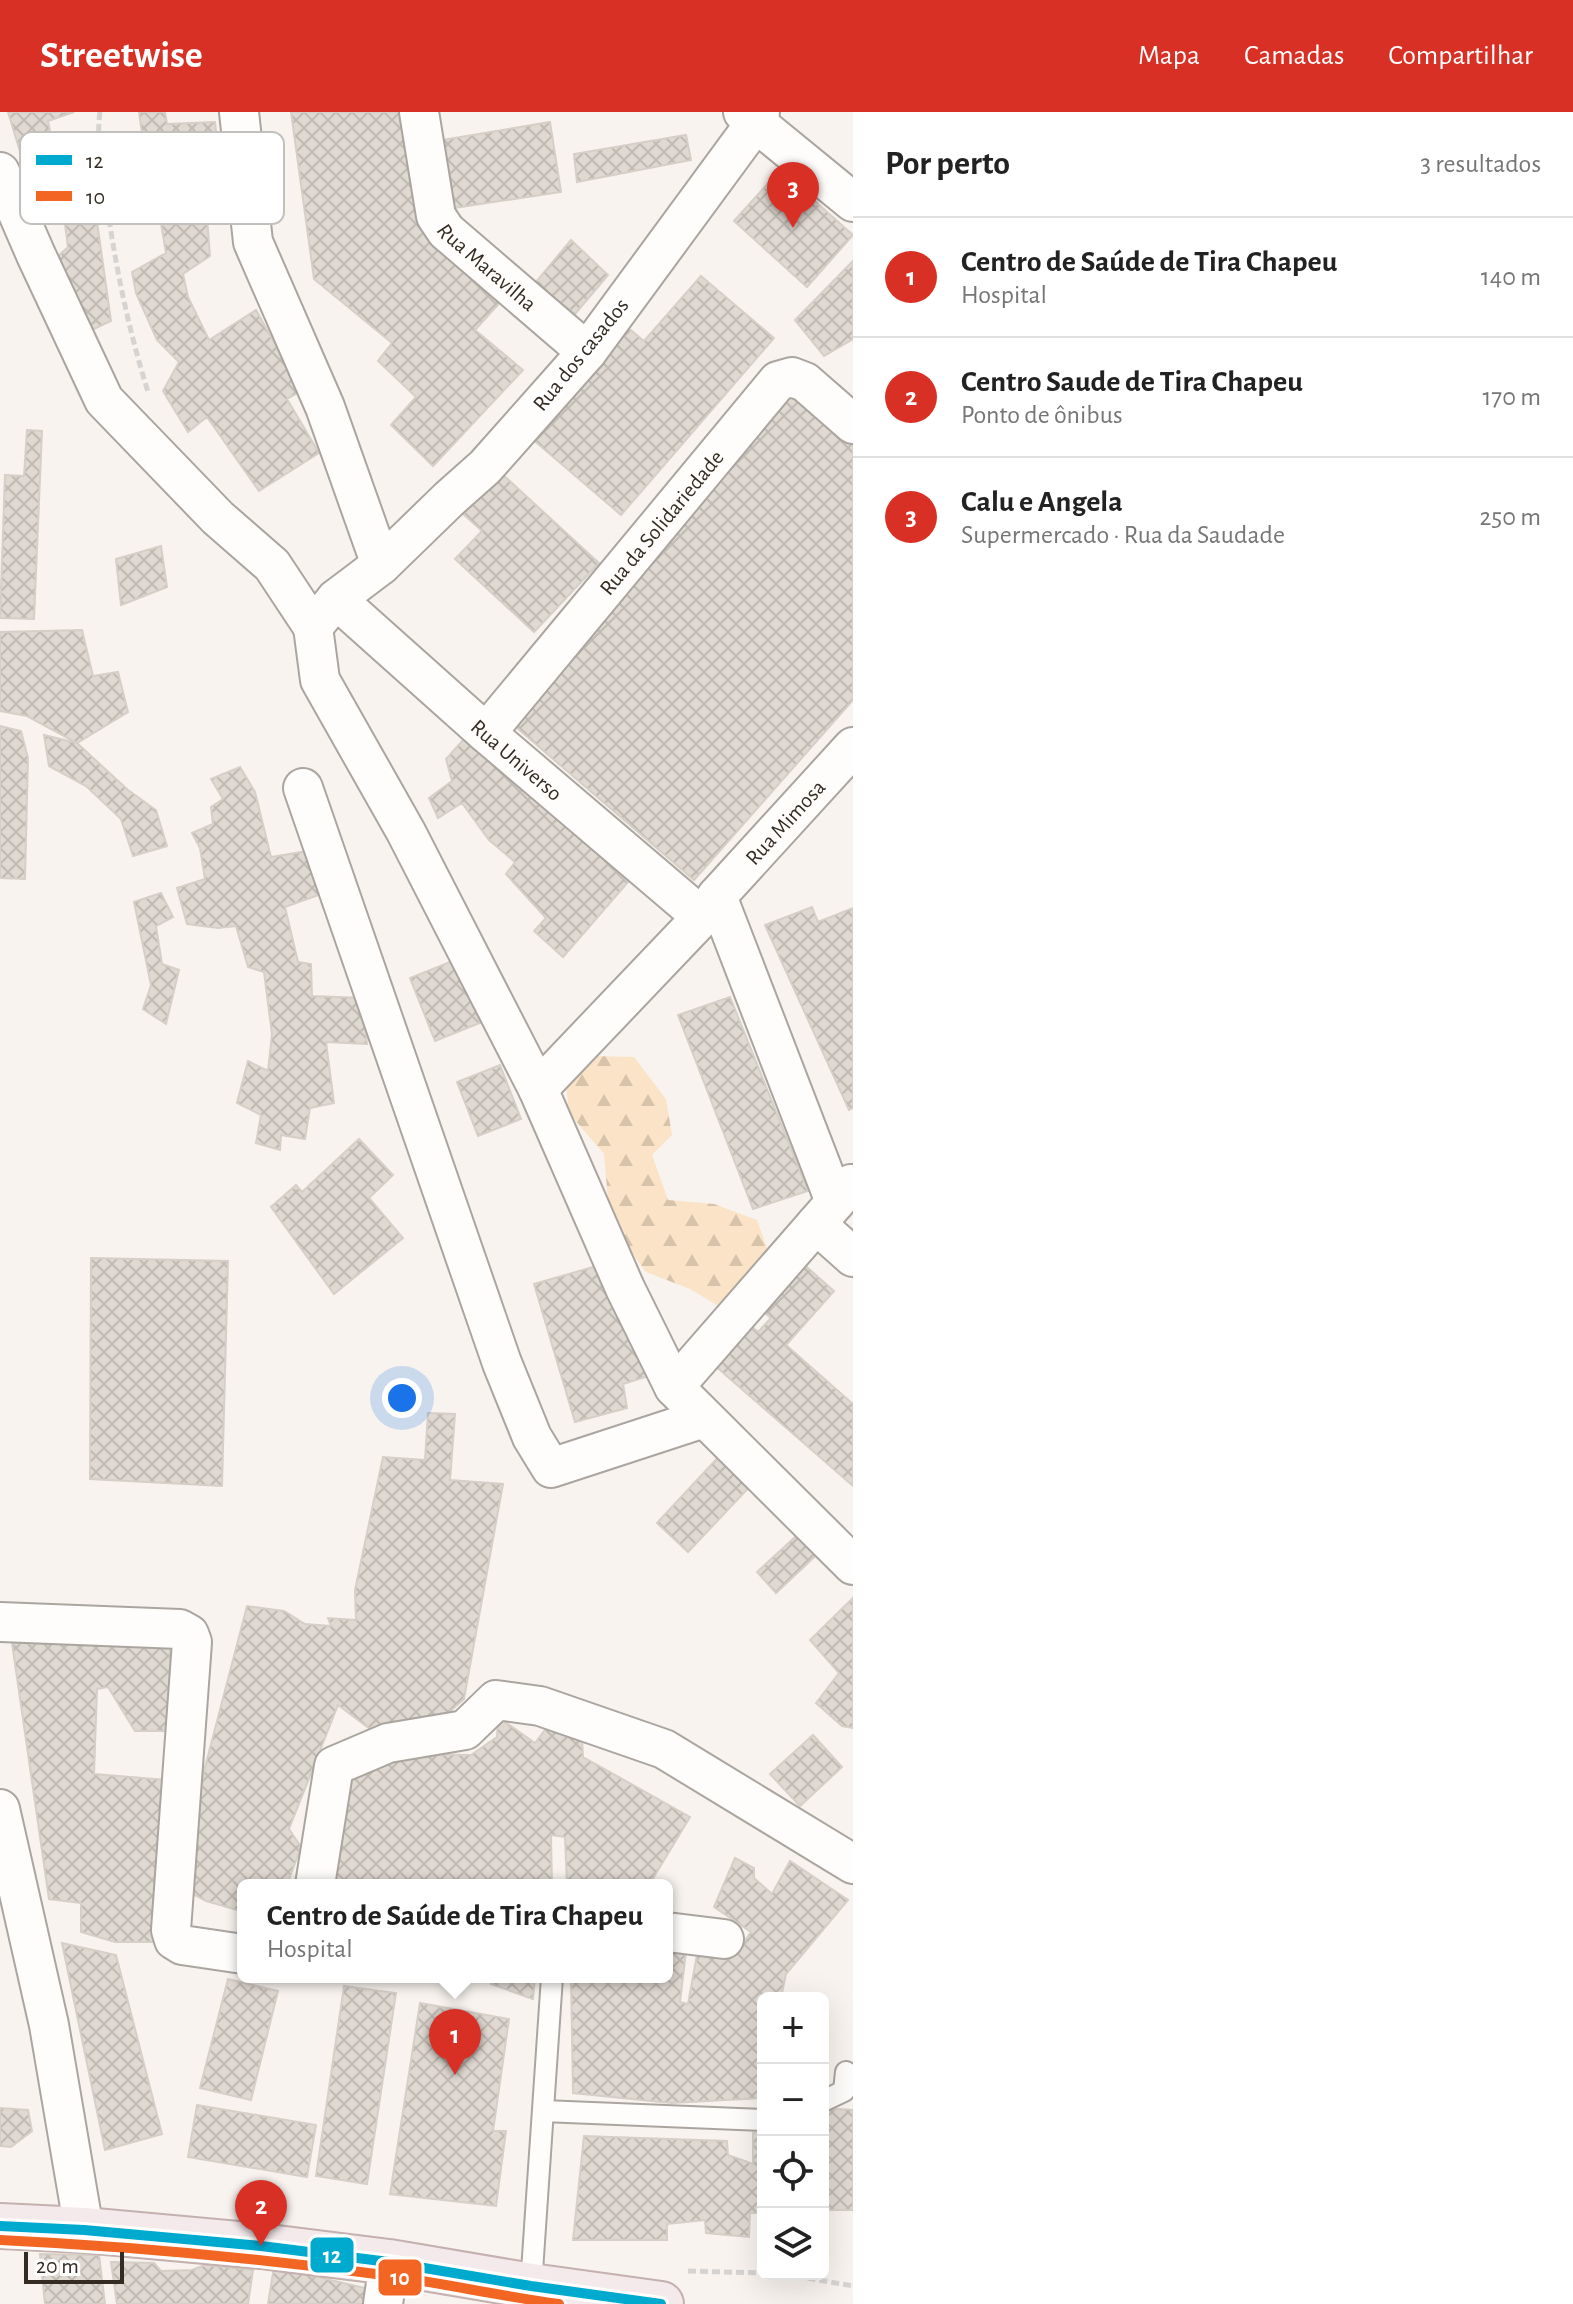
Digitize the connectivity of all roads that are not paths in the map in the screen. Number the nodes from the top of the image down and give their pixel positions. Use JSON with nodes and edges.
{"nodes":[{"id":1,"x":239,"y":112,"type":"edge"},
{"id":2,"x":419,"y":112,"type":"edge"},
{"id":3,"x":758,"y":115,"type":"edge"},
{"id":4,"x":241,"y":132,"type":"edge"},
{"id":5,"x":0,"y":172,"type":"edge"},
{"id":6,"x":853,"y":202,"type":"edge"},
{"id":7,"x":20,"y":218,"type":"edge"},
{"id":8,"x":23,"y":224,"type":"edge"},
{"id":9,"x":251,"y":224,"type":"edge"},
{"id":10,"x":587,"y":352,"type":"junction"},
{"id":11,"x":853,"y":424,"type":"edge"},
{"id":12,"x":381,"y":565,"type":"junction"},
{"id":13,"x":324,"y":613,"type":"junction"},
{"id":14,"x":486,"y":733,"type":"junction"},
{"id":15,"x":853,"y":747,"type":"edge"},
{"id":16,"x":303,"y":788,"type":"dead end"},
{"id":17,"x":710,"y":906,"type":"junction"},
{"id":18,"x":538,"y":1089,"type":"junction"},
{"id":19,"x":834,"y":1203,"type":"edge"},
{"id":20,"x":853,"y":1257,"type":"edge"},
{"id":21,"x":674,"y":1387,"type":"junction"},
{"id":22,"x":704,"y":1418,"type":"junction"},
{"id":23,"x":853,"y":1565,"type":"edge"},
{"id":24,"x":0,"y":1622,"type":"edge"},
{"id":25,"x":0,"y":1809,"type":"edge"},
{"id":26,"x":853,"y":1864,"type":"edge"},
{"id":27,"x":316,"y":1879,"type":"edge"},
{"id":28,"x":673,"y":1933,"type":"edge"},
{"id":29,"x":724,"y":1939,"type":"dead end"},
{"id":30,"x":237,"y":1953,"type":"edge"},
{"id":31,"x":552,"y":1983,"type":"edge"},
{"id":32,"x":846,"y":2072,"type":"dead end"},
{"id":33,"x":829,"y":2098,"type":"edge"},
{"id":34,"x":543,"y":2111,"type":"junction"},
{"id":35,"x":757,"y":2120,"type":"edge"},
{"id":36,"x":0,"y":2226,"type":"edge"},
{"id":37,"x":84,"y":2230,"type":"junction"},
{"id":38,"x":386,"y":2283,"type":"edge"},
{"id":39,"x":531,"y":2286,"type":"junction"},
{"id":40,"x":651,"y":2303,"type":"edge"}],
"edges":[{"from":1,"to":4,"type":"street"},
{"from":2,"to":10,"type":"street","name":"Rua Maravilha"},
{"from":3,"to":6,"type":"street"},
{"from":3,"to":10,"type":"street","name":"Rua dos casados"},
{"from":5,"to":7,"type":"street"},
{"from":8,"to":13,"type":"street"},
{"from":9,"to":12,"type":"street"},
{"from":10,"to":12,"type":"street","name":"Rua dos casados"},
{"from":11,"to":14,"type":"street","name":"Rua da Solidariedade"},
{"from":12,"to":13,"type":"street","name":"Rua dos casados"},
{"from":13,"to":14,"type":"street","name":"Rua Universo"},
{"from":13,"to":18,"type":"street"},
{"from":14,"to":17,"type":"street","name":"Rua Universo"},
{"from":15,"to":17,"type":"street","name":"Rua Mimosa"},
{"from":16,"to":22,"type":"street"},
{"from":17,"to":18,"type":"street","name":"Rua Mimosa"},
{"from":17,"to":19,"type":"street","name":"Rua Universo"},
{"from":18,"to":21,"type":"street"},
{"from":19,"to":20,"type":"street","name":"Rua Universo"},
{"from":19,"to":21,"type":"street"},
{"from":21,"to":22,"type":"street"},
{"from":22,"to":23,"type":"street"},
{"from":24,"to":30,"type":"street"},
{"from":25,"to":37,"type":"street"},
{"from":26,"to":27,"type":"street"},
{"from":28,"to":29,"type":"street"},
{"from":31,"to":34,"type":"lane"},
{"from":32,"to":33,"type":"lane"},
{"from":34,"to":35,"type":"lane"},
{"from":34,"to":39,"type":"lane"},
{"from":36,"to":37,"type":"main road"},
{"from":37,"to":38,"type":"main road"},
{"from":38,"to":39,"type":"main road"},
{"from":39,"to":40,"type":"main road"}]}
